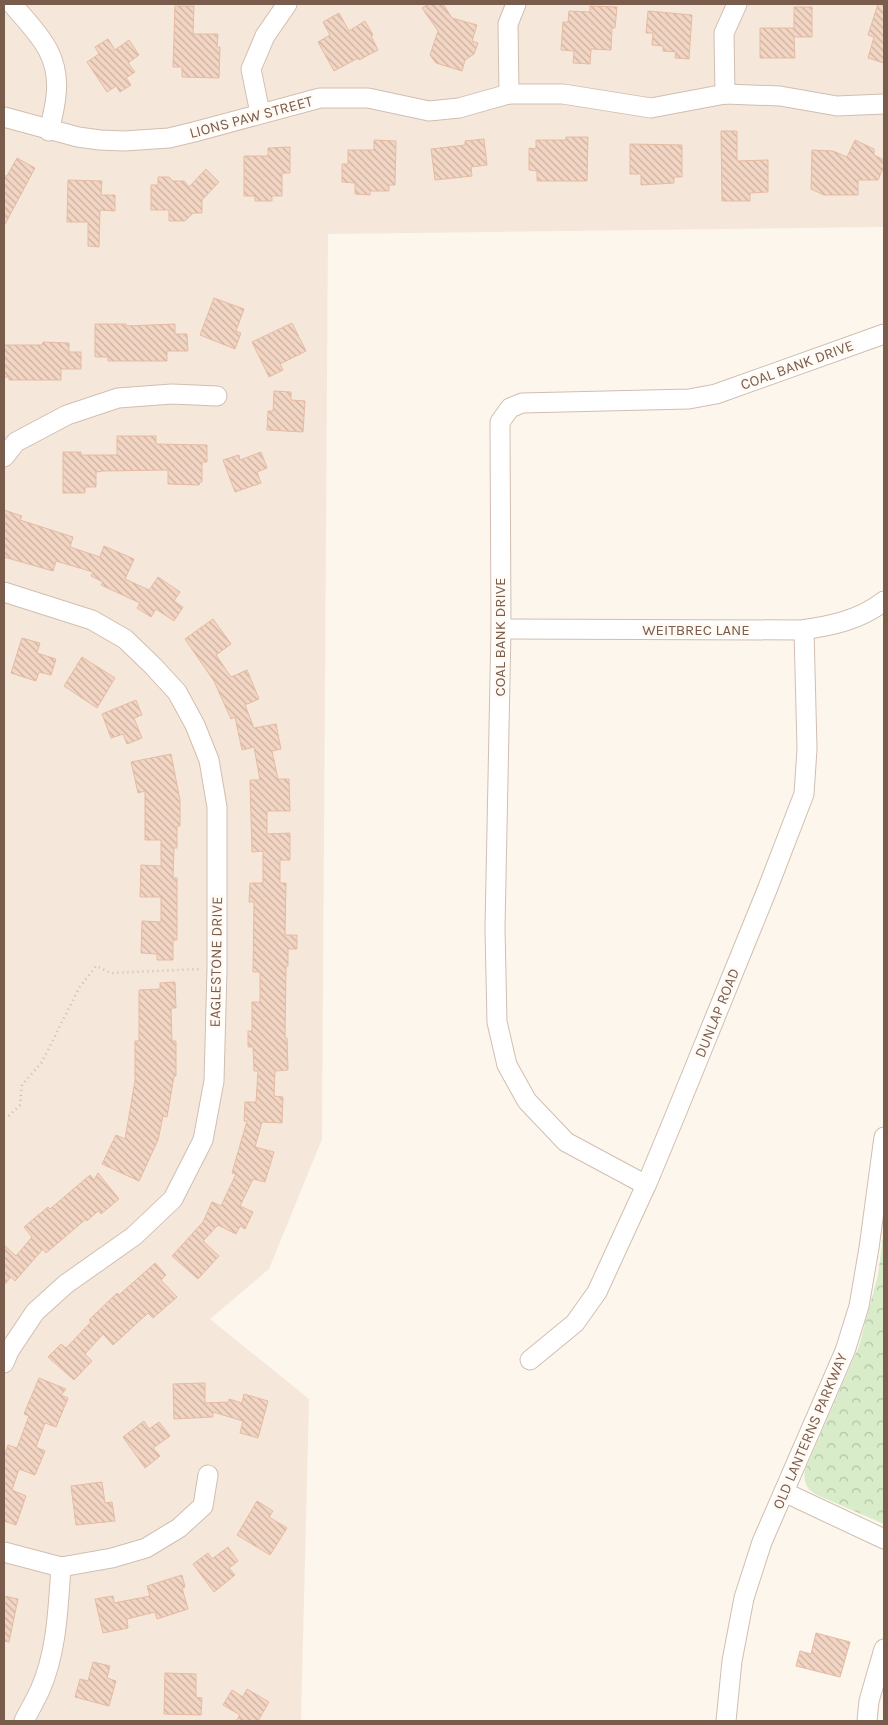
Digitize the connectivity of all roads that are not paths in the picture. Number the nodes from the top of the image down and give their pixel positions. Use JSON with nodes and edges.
{"nodes":[{"id":1,"x":12,"y":4,"type":"edge"},
{"id":2,"x":287,"y":4,"type":"edge"},
{"id":3,"x":516,"y":4,"type":"edge"},
{"id":4,"x":737,"y":4,"type":"edge"},
{"id":5,"x":509,"y":94,"type":"junction"},
{"id":6,"x":725,"y":94,"type":"junction"},
{"id":7,"x":884,"y":104,"type":"edge"},
{"id":8,"x":260,"y":114,"type":"junction"},
{"id":9,"x":4,"y":117,"type":"edge"},
{"id":10,"x":50,"y":130,"type":"junction"},
{"id":11,"x":884,"y":334,"type":"edge"},
{"id":12,"x":217,"y":396,"type":"dead end"},
{"id":13,"x":10,"y":437,"type":"edge"},
{"id":14,"x":4,"y":457,"type":"edge"},
{"id":15,"x":4,"y":592,"type":"edge"},
{"id":16,"x":884,"y":601,"type":"edge"},
{"id":17,"x":501,"y":629,"type":"junction"},
{"id":18,"x":804,"y":630,"type":"junction"},
{"id":19,"x":884,"y":1137,"type":"edge"},
{"id":20,"x":646,"y":1185,"type":"junction"},
{"id":21,"x":530,"y":1360,"type":"dead end"},
{"id":22,"x":4,"y":1363,"type":"edge"},
{"id":23,"x":208,"y":1476,"type":"dead end"},
{"id":24,"x":784,"y":1492,"type":"junction"},
{"id":25,"x":884,"y":1539,"type":"edge"},
{"id":26,"x":4,"y":1552,"type":"edge"},
{"id":27,"x":61,"y":1567,"type":"junction"},
{"id":28,"x":884,"y":1649,"type":"edge"},
{"id":29,"x":24,"y":1721,"type":"edge"},
{"id":30,"x":726,"y":1721,"type":"edge"},
{"id":31,"x":867,"y":1721,"type":"edge"}],
"edges":[{"from":1,"to":10,"type":"street"},
{"from":2,"to":8,"type":"street"},
{"from":3,"to":5,"type":"street"},
{"from":4,"to":6,"type":"street"},
{"from":5,"to":6,"type":"street","name":"LIONS PAW STREET"},
{"from":5,"to":8,"type":"street","name":"LIONS PAW STREET"},
{"from":6,"to":7,"type":"street","name":"LIONS PAW STREET"},
{"from":8,"to":10,"type":"street","name":"LIONS PAW STREET"},
{"from":9,"to":10,"type":"street","name":"LIONS PAW STREET"},
{"from":11,"to":17,"type":"street","name":"COAL BANK DRIVE"},
{"from":12,"to":13,"type":"street"},
{"from":13,"to":14,"type":"street"},
{"from":15,"to":22,"type":"street","name":"EAGLESTONE DRIVE"},
{"from":16,"to":18,"type":"street","name":"WEITBREC LANE"},
{"from":17,"to":18,"type":"street","name":"WEITBREC LANE"},
{"from":17,"to":20,"type":"street","name":"COAL BANK DRIVE"},
{"from":18,"to":20,"type":"street","name":"DUNLAP ROAD"},
{"from":19,"to":24,"type":"street","name":"OLD LANTERNS PARKWAY"},
{"from":20,"to":21,"type":"street","name":"DUNLAP ROAD"},
{"from":23,"to":27,"type":"street"},
{"from":24,"to":25,"type":"street"},
{"from":24,"to":30,"type":"street","name":"OLD LANTERNS PARKWAY"},
{"from":26,"to":27,"type":"street"},
{"from":27,"to":29,"type":"street"},
{"from":28,"to":31,"type":"street"}]}
